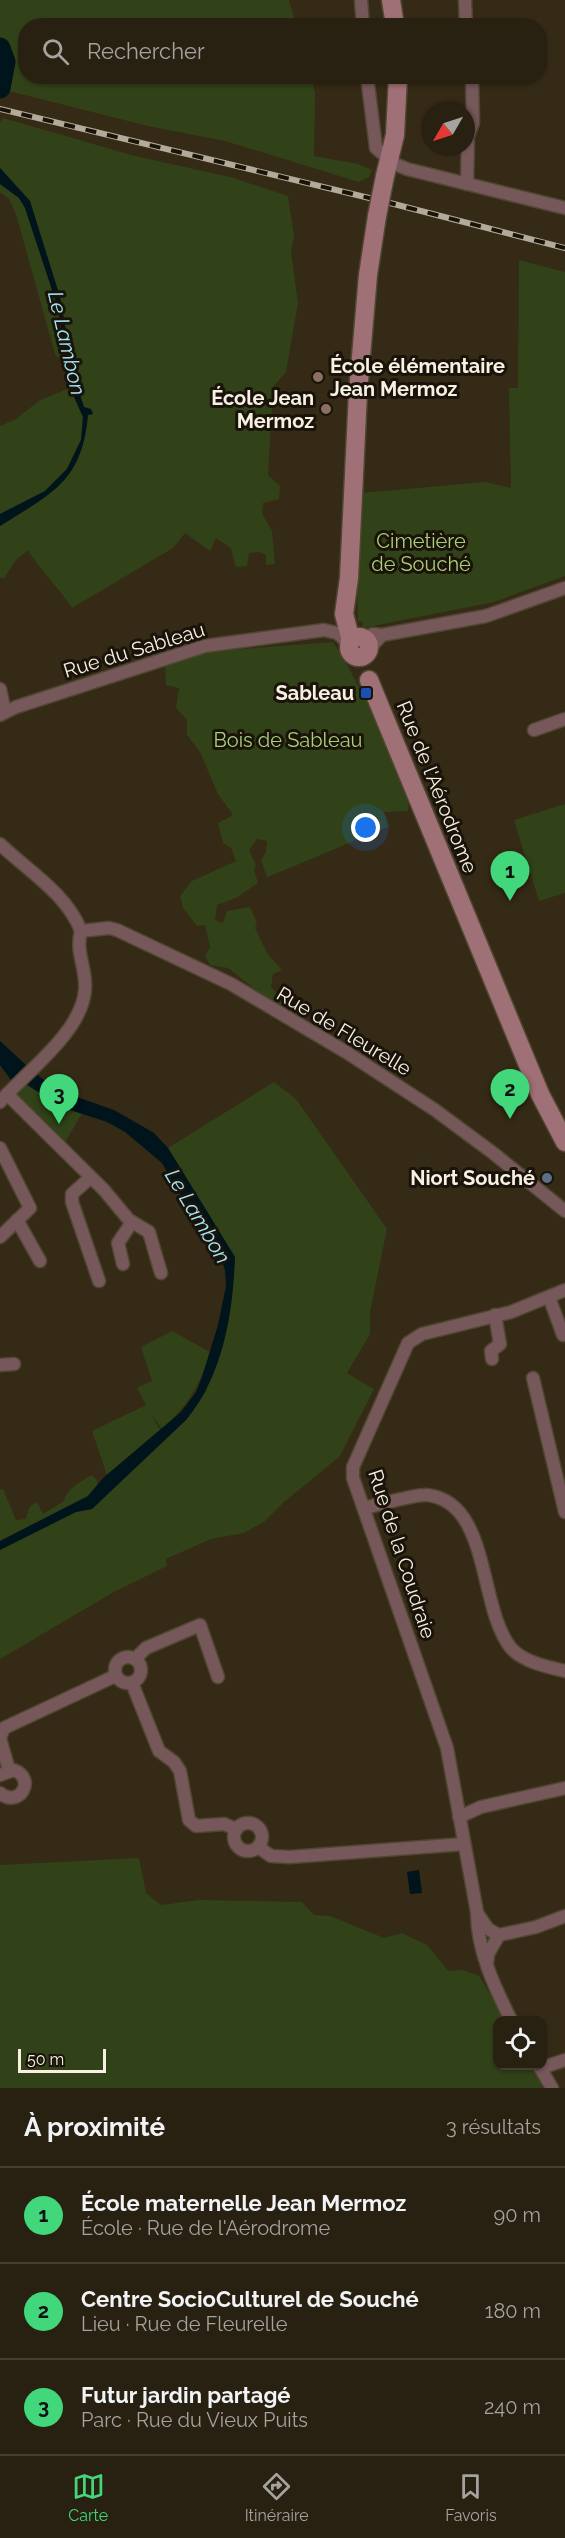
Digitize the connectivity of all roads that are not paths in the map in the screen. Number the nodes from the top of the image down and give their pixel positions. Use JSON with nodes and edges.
{"nodes":[{"id":1,"x":361,"y":0,"type":"edge"},
{"id":2,"x":391,"y":0,"type":"edge"},
{"id":3,"x":465,"y":0,"type":"edge"},
{"id":4,"x":362,"y":18,"type":"edge"},
{"id":5,"x":394,"y":18,"type":"edge"},
{"id":6,"x":466,"y":18,"type":"edge"},
{"id":7,"x":368,"y":84,"type":"edge"},
{"id":8,"x":398,"y":84,"type":"edge"},
{"id":9,"x":472,"y":84,"type":"edge"},
{"id":10,"x":388,"y":168,"type":"junction"},
{"id":11,"x":467,"y":184,"type":"junction"},
{"id":12,"x":565,"y":207,"type":"edge"},
{"id":13,"x":565,"y":588,"type":"edge"},
{"id":14,"x":362,"y":644,"type":"junction"},
{"id":15,"x":0,"y":689,"type":"edge"},
{"id":16,"x":3,"y":714,"type":"edge"},
{"id":17,"x":565,"y":719,"type":"edge"},
{"id":18,"x":534,"y":730,"type":"dead end"},
{"id":19,"x":0,"y":845,"type":"edge"},
{"id":20,"x":81,"y":931,"type":"junction"},
{"id":21,"x":3,"y":1098,"type":"edge"},
{"id":22,"x":565,"y":1142,"type":"edge"},
{"id":23,"x":0,"y":1148,"type":"edge"},
{"id":24,"x":90,"y":1178,"type":"junction"},
{"id":25,"x":565,"y":1211,"type":"edge"},
{"id":26,"x":16,"y":1220,"type":"junction"},
{"id":27,"x":132,"y":1222,"type":"junction"},
{"id":28,"x":0,"y":1237,"type":"edge"},
{"id":29,"x":40,"y":1261,"type":"dead end"},
{"id":30,"x":123,"y":1264,"type":"dead end"},
{"id":31,"x":161,"y":1273,"type":"dead end"},
{"id":32,"x":99,"y":1281,"type":"dead end"},
{"id":33,"x":565,"y":1290,"type":"edge"},
{"id":34,"x":549,"y":1297,"type":"junction"},
{"id":35,"x":495,"y":1316,"type":"junction"},
{"id":36,"x":563,"y":1335,"type":"dead end"},
{"id":37,"x":492,"y":1359,"type":"dead end"},
{"id":38,"x":14,"y":1364,"type":"dead end"},
{"id":39,"x":0,"y":1365,"type":"edge"},
{"id":40,"x":533,"y":1378,"type":"dead end"},
{"id":41,"x":561,"y":1475,"type":"edge"},
{"id":42,"x":364,"y":1508,"type":"junction"},
{"id":43,"x":565,"y":1512,"type":"edge"},
{"id":44,"x":135,"y":1659,"type":"junction"},
{"id":45,"x":565,"y":1671,"type":"edge"},
{"id":46,"x":115,"y":1676,"type":"junction"},
{"id":47,"x":218,"y":1677,"type":"dead end"},
{"id":48,"x":132,"y":1683,"type":"junction"},
{"id":49,"x":4,"y":1772,"type":"edge"},
{"id":50,"x":565,"y":1788,"type":"edge"},
{"id":51,"x":0,"y":1793,"type":"edge"},
{"id":52,"x":459,"y":1817,"type":"junction"},
{"id":53,"x":236,"y":1829,"type":"junction"},
{"id":54,"x":464,"y":1844,"type":"junction"},
{"id":55,"x":258,"y":1847,"type":"junction"},
{"id":56,"x":477,"y":1912,"type":"junction"},
{"id":57,"x":565,"y":1916,"type":"edge"},
{"id":58,"x":500,"y":1935,"type":"junction"},
{"id":59,"x":487,"y":1964,"type":"junction"},
{"id":60,"x":509,"y":2016,"type":"edge"},
{"id":61,"x":565,"y":2060,"type":"edge"},
{"id":62,"x":547,"y":2065,"type":"edge"},
{"id":63,"x":542,"y":2070,"type":"edge"},
{"id":64,"x":552,"y":2088,"type":"edge"}],
"edges":[{"from":1,"to":4,"type":"street"},
{"from":2,"to":5,"type":"street"},
{"from":3,"to":6,"type":"street"},
{"from":7,"to":10,"type":"street"},
{"from":8,"to":10,"type":"street","name":"Rue de l'Aérodrome"},
{"from":9,"to":11,"type":"street"},
{"from":10,"to":11,"type":"street"},
{"from":10,"to":14,"type":"street","name":"Rue de l'Aérodrome","bridge":true},
{"from":11,"to":12,"type":"street"},
{"from":13,"to":14,"type":"street"},
{"from":14,"to":16,"type":"street","name":"Rue du Sableau"},
{"from":14,"to":22,"type":"street","name":"Rue de l'Aérodrome"},
{"from":15,"to":16,"type":"street"},
{"from":17,"to":18,"type":"street"},
{"from":19,"to":20,"type":"street"},
{"from":20,"to":21,"type":"street"},
{"from":20,"to":25,"type":"street","name":"Rue de Fleurelle"},
{"from":21,"to":24,"type":"street"},
{"from":23,"to":26,"type":"street"},
{"from":24,"to":27,"type":"street"},
{"from":24,"to":32,"type":"street"},
{"from":26,"to":28,"type":"street"},
{"from":26,"to":29,"type":"street"},
{"from":27,"to":30,"type":"street"},
{"from":27,"to":31,"type":"street"},
{"from":33,"to":34,"type":"street","name":"Rue de la Coudraie"},
{"from":34,"to":35,"type":"street","name":"Rue de la Coudraie"},
{"from":34,"to":36,"type":"street"},
{"from":35,"to":37,"type":"street"},
{"from":35,"to":42,"type":"street","name":"Rue de la Coudraie"},
{"from":38,"to":39,"type":"street"},
{"from":40,"to":41,"type":"street"},
{"from":41,"to":43,"type":"street"},
{"from":42,"to":45,"type":"street"},
{"from":42,"to":52,"type":"street","name":"Rue de la Coudraie"},
{"from":44,"to":46,"type":"street"},
{"from":44,"to":47,"type":"street"},
{"from":44,"to":48,"type":"street"},
{"from":46,"to":48,"type":"street"},
{"from":46,"to":49,"type":"street"},
{"from":48,"to":53,"type":"street"},
{"from":49,"to":51,"type":"street"},
{"from":50,"to":52,"type":"street"},
{"from":52,"to":54,"type":"street","name":"Rue de la Coudraie"},
{"from":53,"to":55,"type":"street"},
{"from":53,"to":55,"type":"street"},
{"from":54,"to":55,"type":"street"},
{"from":54,"to":56,"type":"street","name":"Rue de la Coudraie"},
{"from":56,"to":58,"type":"street"},
{"from":56,"to":59,"type":"street","name":"Rue de la Coudraie"},
{"from":57,"to":58,"type":"street"},
{"from":58,"to":59,"type":"street"},
{"from":59,"to":60,"type":"street","name":"Rue de la Coudraie"},
{"from":61,"to":62,"type":"street"},
{"from":63,"to":64,"type":"street"}]}
